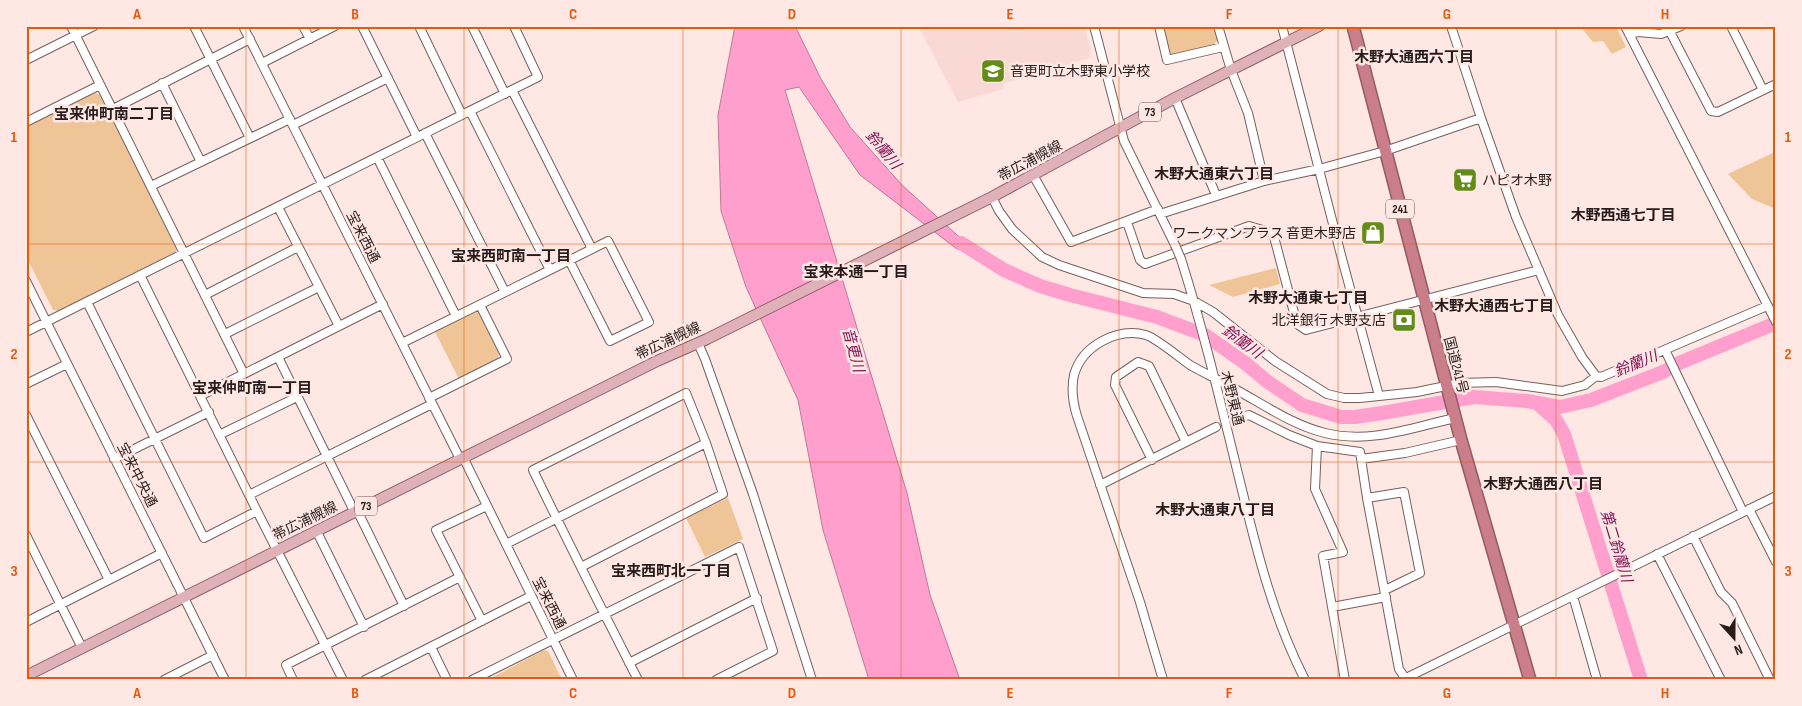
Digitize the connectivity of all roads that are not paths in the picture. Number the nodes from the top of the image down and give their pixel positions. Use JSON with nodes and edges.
{"nodes":[{"id":1,"x":71,"y":26,"type":"edge"},
{"id":2,"x":94,"y":26,"type":"edge"},
{"id":3,"x":194,"y":26,"type":"edge"},
{"id":4,"x":243,"y":26,"type":"edge"},
{"id":5,"x":304,"y":26,"type":"edge"},
{"id":6,"x":335,"y":26,"type":"edge"},
{"id":7,"x":362,"y":26,"type":"edge"},
{"id":8,"x":419,"y":26,"type":"edge"},
{"id":9,"x":472,"y":26,"type":"edge"},
{"id":10,"x":514,"y":26,"type":"edge"},
{"id":11,"x":1094,"y":26,"type":"edge"},
{"id":12,"x":1159,"y":26,"type":"edge"},
{"id":13,"x":1218,"y":26,"type":"edge"},
{"id":14,"x":1282,"y":26,"type":"edge"},
{"id":15,"x":1319,"y":26,"type":"edge"},
{"id":16,"x":1353,"y":26,"type":"edge"},
{"id":17,"x":1451,"y":26,"type":"edge"},
{"id":18,"x":1625,"y":26,"type":"edge"},
{"id":19,"x":1681,"y":26,"type":"edge"},
{"id":20,"x":1731,"y":26,"type":"edge"},
{"id":21,"x":1668,"y":29,"type":"edge"},
{"id":22,"x":1629,"y":34,"type":"junction"},
{"id":23,"x":76,"y":36,"type":"junction"},
{"id":24,"x":250,"y":39,"type":"junction"},
{"id":25,"x":310,"y":39,"type":"junction"},
{"id":26,"x":1286,"y":43,"type":"junction"},
{"id":27,"x":1223,"y":47,"type":"junction"},
{"id":28,"x":211,"y":59,"type":"junction"},
{"id":29,"x":26,"y":60,"type":"edge"},
{"id":30,"x":262,"y":63,"type":"junction"},
{"id":31,"x":1231,"y":70,"type":"junction"},
{"id":32,"x":388,"y":78,"type":"junction"},
{"id":33,"x":162,"y":83,"type":"junction"},
{"id":34,"x":1776,"y":84,"type":"edge"},
{"id":35,"x":100,"y":86,"type":"junction"},
{"id":36,"x":1763,"y":90,"type":"junction"},
{"id":37,"x":508,"y":92,"type":"junction"},
{"id":38,"x":1175,"y":98,"type":"junction"},
{"id":39,"x":113,"y":109,"type":"junction"},
{"id":40,"x":470,"y":111,"type":"junction"},
{"id":41,"x":462,"y":115,"type":"junction"},
{"id":42,"x":1480,"y":118,"type":"junction"},
{"id":43,"x":26,"y":122,"type":"edge"},
{"id":44,"x":292,"y":122,"type":"junction"},
{"id":45,"x":1120,"y":127,"type":"junction"},
{"id":46,"x":425,"y":133,"type":"junction"},
{"id":47,"x":417,"y":137,"type":"junction"},
{"id":48,"x":250,"y":138,"type":"junction"},
{"id":49,"x":1385,"y":151,"type":"junction"},
{"id":50,"x":377,"y":157,"type":"junction"},
{"id":51,"x":201,"y":162,"type":"junction"},
{"id":52,"x":1318,"y":169,"type":"junction"},
{"id":53,"x":1033,"y":175,"type":"junction"},
{"id":54,"x":1264,"y":181,"type":"junction"},
{"id":55,"x":322,"y":184,"type":"junction"},
{"id":56,"x":152,"y":186,"type":"junction"},
{"id":57,"x":1216,"y":195,"type":"junction"},
{"id":58,"x":988,"y":199,"type":"junction"},
{"id":59,"x":278,"y":207,"type":"junction"},
{"id":60,"x":1159,"y":212,"type":"junction"},
{"id":61,"x":1126,"y":222,"type":"junction"},
{"id":62,"x":298,"y":247,"type":"junction"},
{"id":63,"x":592,"y":249,"type":"junction"},
{"id":64,"x":184,"y":253,"type":"junction"},
{"id":65,"x":569,"y":260,"type":"junction"},
{"id":66,"x":550,"y":270,"type":"junction"},
{"id":67,"x":1538,"y":270,"type":"junction"},
{"id":68,"x":140,"y":275,"type":"junction"},
{"id":69,"x":26,"y":281,"type":"edge"},
{"id":70,"x":319,"y":287,"type":"junction"},
{"id":71,"x":505,"y":292,"type":"junction"},
{"id":72,"x":205,"y":294,"type":"junction"},
{"id":73,"x":1424,"y":300,"type":"junction"},
{"id":74,"x":1194,"y":301,"type":"junction"},
{"id":75,"x":87,"y":302,"type":"junction"},
{"id":76,"x":383,"y":304,"type":"junction"},
{"id":77,"x":480,"y":305,"type":"junction"},
{"id":78,"x":1768,"y":306,"type":"junction"},
{"id":79,"x":456,"y":316,"type":"junction"},
{"id":80,"x":1357,"y":317,"type":"junction"},
{"id":81,"x":1774,"y":318,"type":"edge"},
{"id":82,"x":47,"y":322,"type":"junction"},
{"id":83,"x":339,"y":326,"type":"junction"},
{"id":84,"x":26,"y":332,"type":"edge"},
{"id":85,"x":225,"y":334,"type":"junction"},
{"id":86,"x":702,"y":341,"type":"junction"},
{"id":87,"x":402,"y":343,"type":"junction"},
{"id":88,"x":1667,"y":354,"type":"junction"},
{"id":89,"x":278,"y":357,"type":"junction"},
{"id":90,"x":67,"y":364,"type":"junction"},
{"id":91,"x":244,"y":374,"type":"junction"},
{"id":92,"x":1596,"y":376,"type":"junction"},
{"id":93,"x":1214,"y":377,"type":"junction"},
{"id":94,"x":26,"y":384,"type":"edge"},
{"id":95,"x":1447,"y":389,"type":"junction"},
{"id":96,"x":200,"y":396,"type":"junction"},
{"id":97,"x":1379,"y":396,"type":"junction"},
{"id":98,"x":297,"y":397,"type":"junction"},
{"id":99,"x":431,"y":401,"type":"junction"},
{"id":100,"x":209,"y":412,"type":"junction"},
{"id":101,"x":26,"y":415,"type":"edge"},
{"id":102,"x":1454,"y":416,"type":"junction"},
{"id":103,"x":1233,"y":420,"type":"dead end"},
{"id":104,"x":1216,"y":427,"type":"dead end"},
{"id":105,"x":219,"y":435,"type":"junction"},
{"id":106,"x":154,"y":438,"type":"junction"},
{"id":107,"x":1460,"y":440,"type":"junction"},
{"id":108,"x":1186,"y":442,"type":"junction"},
{"id":109,"x":706,"y":444,"type":"junction"},
{"id":110,"x":1317,"y":446,"type":"junction"},
{"id":111,"x":328,"y":456,"type":"junction"},
{"id":112,"x":462,"y":458,"type":"junction"},
{"id":113,"x":1361,"y":458,"type":"junction"},
{"id":114,"x":114,"y":459,"type":"junction"},
{"id":115,"x":1152,"y":460,"type":"junction"},
{"id":116,"x":1100,"y":485,"type":"junction"},
{"id":117,"x":249,"y":495,"type":"junction"},
{"id":118,"x":1776,"y":496,"type":"edge"},
{"id":119,"x":1367,"y":498,"type":"junction"},
{"id":120,"x":487,"y":506,"type":"junction"},
{"id":121,"x":356,"y":511,"type":"junction"},
{"id":122,"x":1746,"y":511,"type":"junction"},
{"id":123,"x":257,"y":512,"type":"junction"},
{"id":124,"x":557,"y":518,"type":"junction"},
{"id":125,"x":316,"y":530,"type":"junction"},
{"id":126,"x":26,"y":535,"type":"edge"},
{"id":127,"x":1694,"y":536,"type":"junction"},
{"id":128,"x":506,"y":544,"type":"junction"},
{"id":129,"x":277,"y":550,"type":"junction"},
{"id":130,"x":162,"y":553,"type":"junction"},
{"id":131,"x":1657,"y":554,"type":"junction"},
{"id":132,"x":1776,"y":562,"type":"edge"},
{"id":133,"x":581,"y":567,"type":"junction"},
{"id":134,"x":460,"y":577,"type":"junction"},
{"id":135,"x":109,"y":580,"type":"junction"},
{"id":136,"x":1385,"y":593,"type":"junction"},
{"id":137,"x":531,"y":596,"type":"junction"},
{"id":138,"x":1573,"y":596,"type":"junction"},
{"id":139,"x":184,"y":598,"type":"junction"},
{"id":140,"x":757,"y":598,"type":"junction"},
{"id":141,"x":61,"y":604,"type":"junction"},
{"id":142,"x":404,"y":606,"type":"junction"},
{"id":143,"x":1332,"y":607,"type":"junction"},
{"id":144,"x":604,"y":614,"type":"junction"},
{"id":145,"x":482,"y":621,"type":"junction"},
{"id":146,"x":26,"y":622,"type":"edge"},
{"id":147,"x":1513,"y":626,"type":"junction"},
{"id":148,"x":364,"y":627,"type":"junction"},
{"id":149,"x":553,"y":639,"type":"junction"},
{"id":150,"x":325,"y":645,"type":"junction"},
{"id":151,"x":431,"y":647,"type":"junction"},
{"id":152,"x":82,"y":648,"type":"junction"},
{"id":153,"x":213,"y":655,"type":"junction"},
{"id":154,"x":629,"y":663,"type":"junction"},
{"id":155,"x":26,"y":676,"type":"edge"},
{"id":156,"x":1403,"y":679,"type":"edge"},
{"id":157,"x":164,"y":680,"type":"edge"},
{"id":158,"x":225,"y":680,"type":"edge"},
{"id":159,"x":294,"y":680,"type":"edge"},
{"id":160,"x":343,"y":680,"type":"edge"},
{"id":161,"x":365,"y":680,"type":"edge"},
{"id":162,"x":447,"y":680,"type":"edge"},
{"id":163,"x":472,"y":680,"type":"edge"},
{"id":164,"x":573,"y":680,"type":"edge"},
{"id":165,"x":638,"y":680,"type":"edge"},
{"id":166,"x":716,"y":680,"type":"edge"},
{"id":167,"x":812,"y":680,"type":"edge"},
{"id":168,"x":1163,"y":680,"type":"edge"},
{"id":169,"x":1305,"y":680,"type":"edge"},
{"id":170,"x":1345,"y":680,"type":"edge"},
{"id":171,"x":1530,"y":680,"type":"edge"},
{"id":172,"x":1597,"y":680,"type":"edge"},
{"id":173,"x":1721,"y":680,"type":"edge"},
{"id":174,"x":1770,"y":680,"type":"edge"}],
"edges":[{"from":1,"to":23,"type":"street"},
{"from":2,"to":23,"type":"street"},
{"from":3,"to":28,"type":"street"},
{"from":4,"to":24,"type":"street","name":"宝来西通"},
{"from":5,"to":25,"type":"street"},
{"from":6,"to":25,"type":"street"},
{"from":7,"to":32,"type":"street"},
{"from":8,"to":41,"type":"street"},
{"from":9,"to":37,"type":"street"},
{"from":10,"to":37,"type":"street"},
{"from":11,"to":45,"type":"street","name":"木野東通"},
{"from":12,"to":27,"type":"street"},
{"from":13,"to":27,"type":"street"},
{"from":14,"to":26,"type":"street"},
{"from":15,"to":26,"type":"main road","name":"帯広浦幌線","number":"73"},
{"from":16,"to":49,"type":"highway","name":"国道241号","number":"241"},
{"from":17,"to":42,"type":"street"},
{"from":18,"to":22,"type":"street"},
{"from":19,"to":21,"type":"street"},
{"from":20,"to":36,"type":"street"},
{"from":21,"to":22,"type":"street"},
{"from":21,"to":36,"type":"street"},
{"from":22,"to":78,"type":"street"},
{"from":23,"to":29,"type":"street"},
{"from":23,"to":35,"type":"street"},
{"from":24,"to":28,"type":"street"},
{"from":24,"to":30,"type":"street","name":"宝来西通"},
{"from":25,"to":30,"type":"street"},
{"from":26,"to":31,"type":"main road","name":"帯広浦幌線","number":"73"},
{"from":26,"to":52,"type":"street"},
{"from":27,"to":31,"type":"street"},
{"from":28,"to":33,"type":"street"},
{"from":28,"to":48,"type":"street"},
{"from":30,"to":44,"type":"street","name":"宝来西通"},
{"from":31,"to":38,"type":"main road","name":"帯広浦幌線","number":"73"},
{"from":31,"to":54,"type":"street"},
{"from":32,"to":44,"type":"street"},
{"from":32,"to":47,"type":"street"},
{"from":33,"to":39,"type":"street"},
{"from":33,"to":51,"type":"street"},
{"from":34,"to":36,"type":"street"},
{"from":35,"to":39,"type":"street"},
{"from":35,"to":43,"type":"street"},
{"from":37,"to":40,"type":"street"},
{"from":37,"to":63,"type":"street"},
{"from":38,"to":45,"type":"main road","name":"帯広浦幌線","number":"73"},
{"from":38,"to":57,"type":"street"},
{"from":39,"to":56,"type":"street"},
{"from":40,"to":41,"type":"street"},
{"from":40,"to":66,"type":"street"},
{"from":41,"to":46,"type":"street"},
{"from":42,"to":49,"type":"street"},
{"from":42,"to":67,"type":"street"},
{"from":44,"to":48,"type":"street"},
{"from":44,"to":55,"type":"street","name":"宝来西通"},
{"from":45,"to":53,"type":"main road","name":"帯広浦幌線","number":"73"},
{"from":45,"to":60,"type":"street","name":"木野東通"},
{"from":46,"to":47,"type":"street"},
{"from":46,"to":71,"type":"street"},
{"from":47,"to":50,"type":"street"},
{"from":48,"to":51,"type":"street"},
{"from":49,"to":52,"type":"street"},
{"from":49,"to":73,"type":"highway","name":"国道241号","number":"241"},
{"from":50,"to":55,"type":"street"},
{"from":50,"to":79,"type":"street"},
{"from":51,"to":56,"type":"street"},
{"from":52,"to":54,"type":"street"},
{"from":52,"to":80,"type":"street"},
{"from":53,"to":58,"type":"main road","name":"帯広浦幌線","number":"73"},
{"from":53,"to":61,"type":"street"},
{"from":54,"to":57,"type":"street"},
{"from":55,"to":59,"type":"street"},
{"from":55,"to":76,"type":"street","name":"宝来西通"},
{"from":56,"to":64,"type":"street"},
{"from":57,"to":60,"type":"street"},
{"from":58,"to":74,"type":"street"},
{"from":58,"to":86,"type":"main road","name":"帯広浦幌線","number":"73"},
{"from":59,"to":62,"type":"street"},
{"from":59,"to":64,"type":"street"},
{"from":60,"to":61,"type":"street"},
{"from":60,"to":74,"type":"street","name":"木野東通","bridge":true},
{"from":61,"to":80,"type":"street"},
{"from":62,"to":70,"type":"street"},
{"from":62,"to":72,"type":"street"},
{"from":63,"to":65,"type":"street"},
{"from":63,"to":65,"type":"street"},
{"from":64,"to":68,"type":"street"},
{"from":64,"to":72,"type":"street"},
{"from":65,"to":66,"type":"street"},
{"from":66,"to":71,"type":"street"},
{"from":67,"to":73,"type":"street"},
{"from":67,"to":92,"type":"street"},
{"from":68,"to":75,"type":"street"},
{"from":68,"to":96,"type":"street"},
{"from":69,"to":82,"type":"street","name":"宝来中央通"},
{"from":70,"to":83,"type":"street"},
{"from":70,"to":85,"type":"street"},
{"from":71,"to":77,"type":"street"},
{"from":72,"to":85,"type":"street"},
{"from":73,"to":80,"type":"street"},
{"from":73,"to":95,"type":"highway","name":"国道241号","number":"241"},
{"from":74,"to":93,"type":"street","name":"木野東通"},
{"from":74,"to":97,"type":"street"},
{"from":75,"to":82,"type":"street"},
{"from":75,"to":106,"type":"street"},
{"from":76,"to":83,"type":"street"},
{"from":76,"to":87,"type":"street","name":"宝来西通"},
{"from":77,"to":79,"type":"street"},
{"from":77,"to":99,"type":"street"},
{"from":78,"to":81,"type":"street"},
{"from":78,"to":88,"type":"street"},
{"from":79,"to":87,"type":"street"},
{"from":80,"to":97,"type":"street"},
{"from":82,"to":84,"type":"street"},
{"from":82,"to":90,"type":"street","name":"宝来中央通"},
{"from":83,"to":89,"type":"street"},
{"from":85,"to":91,"type":"street"},
{"from":86,"to":112,"type":"main road","name":"帯広浦幌線","number":"73"},
{"from":86,"to":167,"type":"street"},
{"from":87,"to":99,"type":"street","name":"宝来西通"},
{"from":88,"to":92,"type":"street"},
{"from":88,"to":122,"type":"street"},
{"from":89,"to":91,"type":"street"},
{"from":89,"to":98,"type":"street"},
{"from":90,"to":94,"type":"street"},
{"from":90,"to":114,"type":"street","name":"宝来中央通"},
{"from":91,"to":96,"type":"street"},
{"from":92,"to":95,"type":"street"},
{"from":93,"to":102,"type":"street"},
{"from":93,"to":116,"type":"street"},
{"from":93,"to":169,"type":"street","name":"木野東通"},
{"from":95,"to":97,"type":"street"},
{"from":95,"to":102,"type":"highway","name":"国道241号","number":"241"},
{"from":96,"to":100,"type":"street"},
{"from":98,"to":105,"type":"street"},
{"from":98,"to":111,"type":"street"},
{"from":99,"to":111,"type":"street"},
{"from":99,"to":112,"type":"street","name":"宝来西通"},
{"from":100,"to":105,"type":"street"},
{"from":100,"to":106,"type":"street"},
{"from":101,"to":135,"type":"street"},
{"from":102,"to":107,"type":"highway","name":"国道241号","number":"241"},
{"from":103,"to":110,"type":"street"},
{"from":104,"to":108,"type":"street"},
{"from":105,"to":117,"type":"street"},
{"from":106,"to":114,"type":"street"},
{"from":106,"to":123,"type":"street"},
{"from":107,"to":113,"type":"street"},
{"from":107,"to":147,"type":"highway","name":"国道241号","number":"241"},
{"from":108,"to":115,"type":"street"},
{"from":108,"to":115,"type":"street"},
{"from":109,"to":124,"type":"street"},
{"from":109,"to":124,"type":"street"},
{"from":109,"to":133,"type":"street"},
{"from":110,"to":113,"type":"street"},
{"from":110,"to":143,"type":"street"},
{"from":111,"to":117,"type":"street"},
{"from":111,"to":121,"type":"street"},
{"from":112,"to":120,"type":"street","name":"宝来西通"},
{"from":112,"to":121,"type":"main road","name":"帯広浦幌線","number":"73"},
{"from":113,"to":119,"type":"street"},
{"from":114,"to":130,"type":"street","name":"宝来中央通"},
{"from":115,"to":116,"type":"street"},
{"from":116,"to":168,"type":"street"},
{"from":117,"to":123,"type":"street"},
{"from":118,"to":122,"type":"street"},
{"from":119,"to":136,"type":"street"},
{"from":119,"to":136,"type":"street"},
{"from":120,"to":128,"type":"street","name":"宝来西通"},
{"from":120,"to":134,"type":"street"},
{"from":121,"to":125,"type":"main road","name":"帯広浦幌線","number":"73"},
{"from":121,"to":142,"type":"street"},
{"from":122,"to":127,"type":"street"},
{"from":122,"to":132,"type":"street"},
{"from":123,"to":129,"type":"street"},
{"from":124,"to":128,"type":"street"},
{"from":124,"to":133,"type":"street"},
{"from":125,"to":129,"type":"main road","name":"帯広浦幌線","number":"73"},
{"from":125,"to":148,"type":"street"},
{"from":126,"to":141,"type":"street"},
{"from":127,"to":131,"type":"street"},
{"from":127,"to":174,"type":"street"},
{"from":128,"to":137,"type":"street","name":"宝来西通"},
{"from":129,"to":139,"type":"main road","name":"帯広浦幌線","number":"73"},
{"from":129,"to":150,"type":"street"},
{"from":130,"to":135,"type":"street"},
{"from":130,"to":139,"type":"street","name":"宝来中央通"},
{"from":131,"to":138,"type":"street"},
{"from":131,"to":173,"type":"street"},
{"from":133,"to":144,"type":"street"},
{"from":134,"to":142,"type":"street"},
{"from":134,"to":145,"type":"street"},
{"from":135,"to":141,"type":"street"},
{"from":136,"to":143,"type":"street"},
{"from":136,"to":156,"type":"street"},
{"from":137,"to":145,"type":"street"},
{"from":137,"to":149,"type":"street","name":"宝来西通"},
{"from":138,"to":147,"type":"street"},
{"from":138,"to":172,"type":"street"},
{"from":139,"to":152,"type":"main road","name":"帯広浦幌線","number":"73"},
{"from":139,"to":153,"type":"street","name":"宝来中央通"},
{"from":140,"to":144,"type":"street"},
{"from":140,"to":154,"type":"street"},
{"from":140,"to":166,"type":"street"},
{"from":141,"to":146,"type":"street"},
{"from":141,"to":152,"type":"street"},
{"from":142,"to":148,"type":"street"},
{"from":143,"to":170,"type":"street"},
{"from":144,"to":149,"type":"street"},
{"from":144,"to":154,"type":"street"},
{"from":145,"to":151,"type":"street"},
{"from":147,"to":156,"type":"street"},
{"from":147,"to":171,"type":"highway","name":"国道241号","number":"241"},
{"from":148,"to":150,"type":"street"},
{"from":149,"to":163,"type":"street"},
{"from":149,"to":164,"type":"street","name":"宝来西通"},
{"from":150,"to":159,"type":"street"},
{"from":150,"to":160,"type":"street"},
{"from":151,"to":161,"type":"street"},
{"from":151,"to":162,"type":"street"},
{"from":152,"to":155,"type":"main road","name":"帯広浦幌線","number":"73"},
{"from":153,"to":157,"type":"street"},
{"from":153,"to":158,"type":"street","name":"宝来中央通"},
{"from":154,"to":165,"type":"street"}]}
